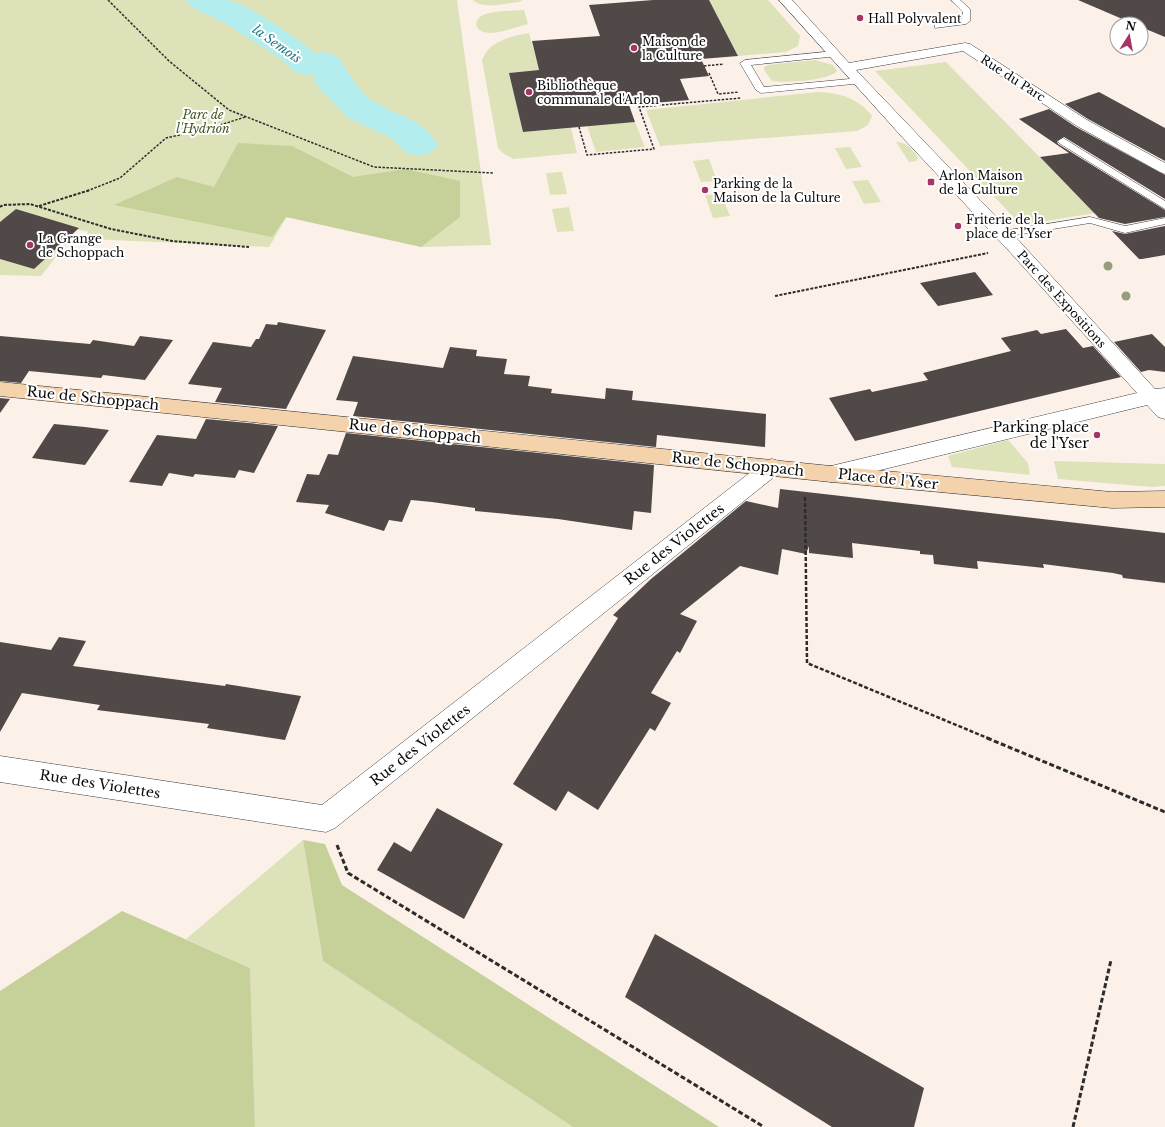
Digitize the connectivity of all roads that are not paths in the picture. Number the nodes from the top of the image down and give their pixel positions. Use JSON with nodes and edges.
{"nodes":[{"id":1,"x":785,"y":0,"type":"edge"},
{"id":2,"x":955,"y":0,"type":"edge"},
{"id":3,"x":938,"y":26,"type":"dead end"},
{"id":4,"x":835,"y":54,"type":"junction"},
{"id":5,"x":847,"y":67,"type":"junction"},
{"id":6,"x":860,"y":81,"type":"junction"},
{"id":7,"x":1063,"y":141,"type":"dead end"},
{"id":8,"x":1165,"y":169,"type":"edge"},
{"id":9,"x":1165,"y":206,"type":"edge"},
{"id":10,"x":1165,"y":222,"type":"edge"},
{"id":11,"x":1003,"y":234,"type":"junction"},
{"id":12,"x":0,"y":388,"type":"edge"},
{"id":13,"x":1158,"y":395,"type":"edge"},
{"id":14,"x":1165,"y":412,"type":"edge"},
{"id":15,"x":772,"y":467,"type":"junction"},
{"id":16,"x":831,"y":474,"type":"junction"},
{"id":17,"x":1165,"y":499,"type":"edge"},
{"id":18,"x":0,"y":769,"type":"edge"}],
"edges":[{"from":1,"to":4,"type":"street","name":"Parc des Expositions"},
{"from":2,"to":3,"type":"lane"},
{"from":4,"to":5,"type":"street","name":"Parc des Expositions"},
{"from":4,"to":6,"type":"lane"},
{"from":5,"to":6,"type":"street","name":"Parc des Expositions"},
{"from":5,"to":8,"type":"street","name":"Rue du Parc"},
{"from":6,"to":11,"type":"street","name":"Parc des Expositions"},
{"from":7,"to":9,"type":"lane"},
{"from":10,"to":11,"type":"lane"},
{"from":11,"to":13,"type":"street","name":"Parc des Expositions"},
{"from":12,"to":15,"type":"main road","name":"Rue de Schoppach"},
{"from":13,"to":14,"type":"street","name":"Parc des Expositions"},
{"from":13,"to":16,"type":"street","name":"Place de l'Yser"},
{"from":15,"to":16,"type":"main road","name":"Rue de Schoppach"},
{"from":15,"to":18,"type":"street","name":"Rue des Violettes"},
{"from":16,"to":17,"type":"main road","name":"Place de l'Yser"}]}
